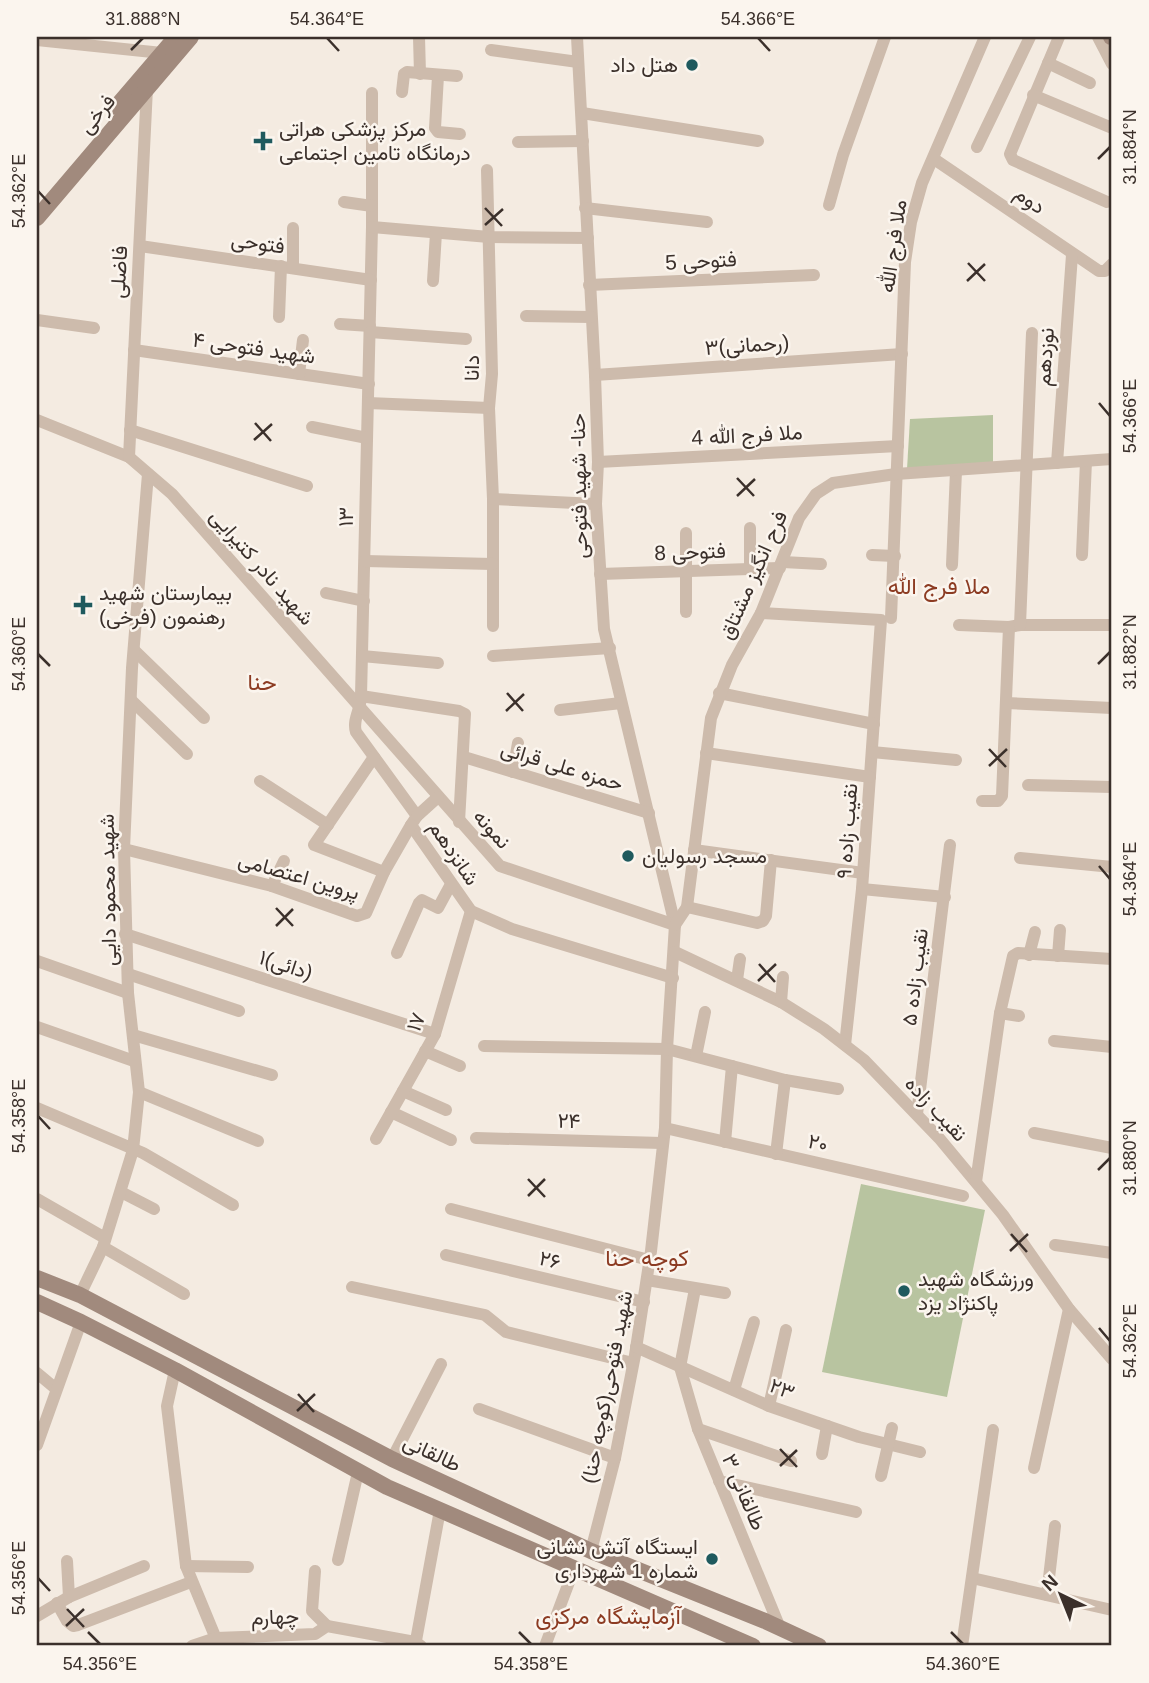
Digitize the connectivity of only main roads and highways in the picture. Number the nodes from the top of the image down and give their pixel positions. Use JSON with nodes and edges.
{"nodes":[{"id":1,"x":176,"y":37,"type":"edge"},
{"id":2,"x":191,"y":37,"type":"edge"},
{"id":3,"x":37,"y":202,"type":"edge"},
{"id":4,"x":37,"y":218,"type":"edge"},
{"id":5,"x":37,"y":1278,"type":"edge"},
{"id":6,"x":37,"y":1302,"type":"edge"},
{"id":7,"x":750,"y":1646,"type":"edge"},
{"id":8,"x":819,"y":1646,"type":"edge"}],
"edges":[{"from":1,"to":3,"type":"main road","name":"فرخی"},
{"from":2,"to":4,"type":"main road","name":"فرخی"},
{"from":5,"to":8,"type":"main road","name":"طالقانی"},
{"from":6,"to":7,"type":"main road"}]}
